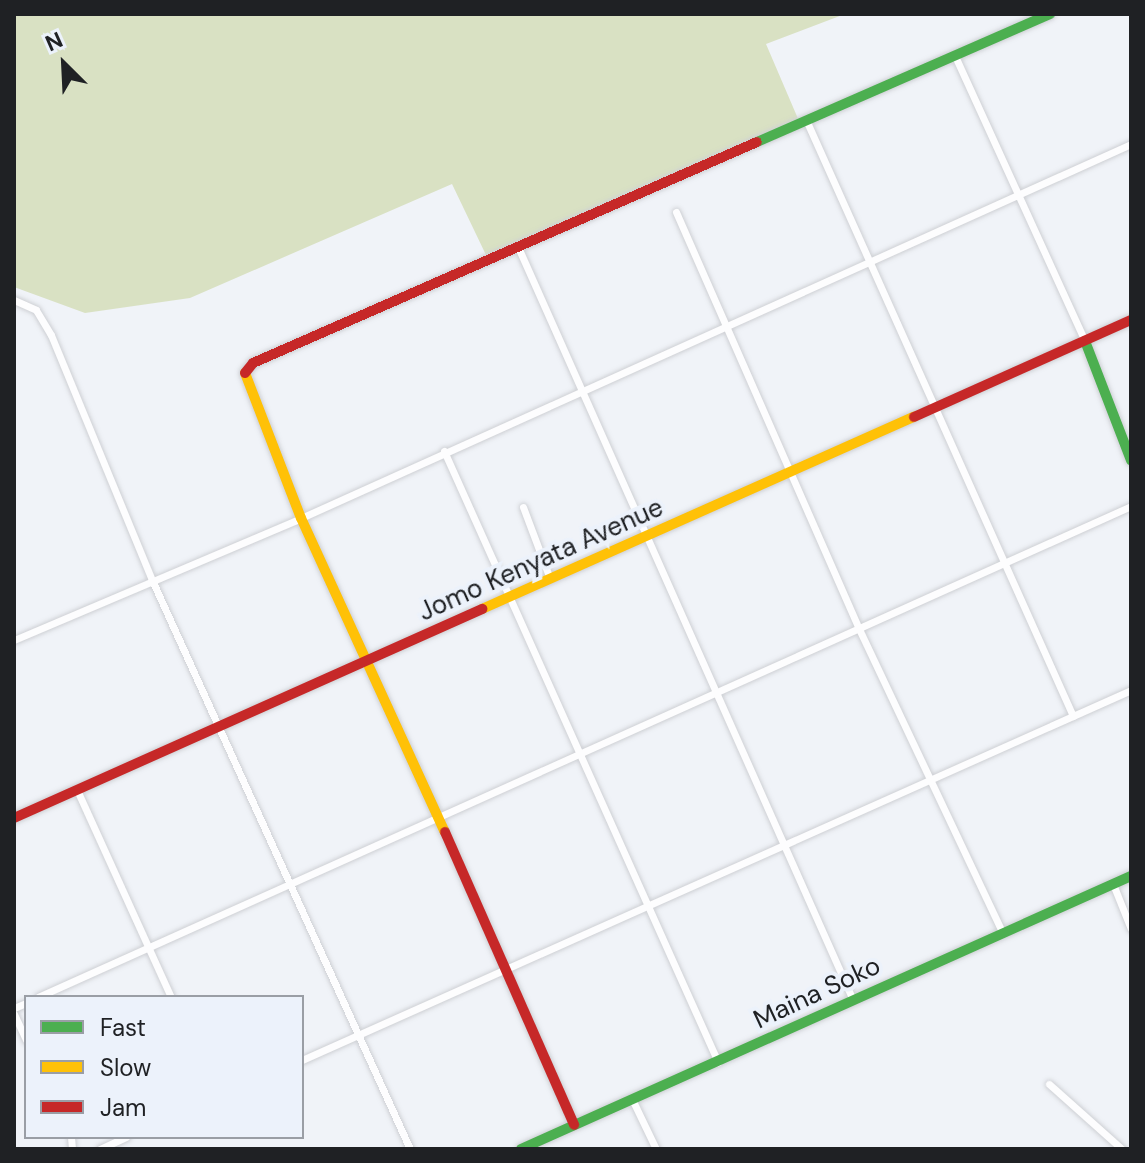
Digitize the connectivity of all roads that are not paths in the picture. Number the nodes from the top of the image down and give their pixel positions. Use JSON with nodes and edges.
{"nodes":[{"id":1,"x":1050,"y":14,"type":"edge"},
{"id":2,"x":955,"y":56,"type":"junction"},
{"id":3,"x":807,"y":122,"type":"junction"},
{"id":4,"x":1131,"y":144,"type":"edge"},
{"id":5,"x":1019,"y":197,"type":"junction"},
{"id":6,"x":676,"y":212,"type":"dead end"},
{"id":7,"x":518,"y":247,"type":"junction"},
{"id":8,"x":868,"y":262,"type":"junction"},
{"id":9,"x":14,"y":300,"type":"edge"},
{"id":10,"x":1131,"y":320,"type":"edge"},
{"id":11,"x":726,"y":328,"type":"junction"},
{"id":12,"x":1085,"y":341,"type":"junction"},
{"id":13,"x":585,"y":389,"type":"junction"},
{"id":14,"x":932,"y":410,"type":"junction"},
{"id":15,"x":444,"y":451,"type":"junction"},
{"id":16,"x":1131,"y":460,"type":"edge"},
{"id":17,"x":791,"y":472,"type":"junction"},
{"id":18,"x":1131,"y":506,"type":"edge"},
{"id":19,"x":523,"y":507,"type":"dead end"},
{"id":20,"x":301,"y":518,"type":"junction"},
{"id":21,"x":648,"y":535,"type":"junction"},
{"id":22,"x":1001,"y":562,"type":"junction"},
{"id":23,"x":550,"y":579,"type":"junction"},
{"id":24,"x":152,"y":580,"type":"junction"},
{"id":25,"x":510,"y":598,"type":"junction"},
{"id":26,"x":859,"y":629,"type":"junction"},
{"id":27,"x":14,"y":640,"type":"edge"},
{"id":28,"x":366,"y":662,"type":"junction"},
{"id":29,"x":719,"y":690,"type":"junction"},
{"id":30,"x":1131,"y":690,"type":"edge"},
{"id":31,"x":1073,"y":716,"type":"junction"},
{"id":32,"x":219,"y":728,"type":"junction"},
{"id":33,"x":579,"y":754,"type":"junction"},
{"id":34,"x":930,"y":779,"type":"junction"},
{"id":35,"x":77,"y":790,"type":"junction"},
{"id":36,"x":436,"y":816,"type":"junction"},
{"id":37,"x":14,"y":818,"type":"edge"},
{"id":38,"x":787,"y":845,"type":"junction"},
{"id":39,"x":1131,"y":876,"type":"edge"},
{"id":40,"x":289,"y":882,"type":"junction"},
{"id":41,"x":1113,"y":884,"type":"junction"},
{"id":42,"x":649,"y":908,"type":"junction"},
{"id":43,"x":1131,"y":929,"type":"edge"},
{"id":44,"x":1003,"y":933,"type":"junction"},
{"id":45,"x":149,"y":945,"type":"junction"},
{"id":46,"x":504,"y":973,"type":"junction"},
{"id":47,"x":42,"y":995,"type":"edge"},
{"id":48,"x":170,"y":995,"type":"edge"},
{"id":49,"x":853,"y":1000,"type":"junction"},
{"id":50,"x":14,"y":1011,"type":"edge"},
{"id":51,"x":24,"y":1035,"type":"edge"},
{"id":52,"x":359,"y":1035,"type":"junction"},
{"id":53,"x":304,"y":1059,"type":"edge"},
{"id":54,"x":718,"y":1062,"type":"junction"},
{"id":55,"x":1049,"y":1084,"type":"dead end"},
{"id":56,"x":632,"y":1099,"type":"junction"},
{"id":57,"x":574,"y":1125,"type":"junction"},
{"id":58,"x":122,"y":1139,"type":"edge"},
{"id":59,"x":100,"y":1149,"type":"edge"},
{"id":60,"x":410,"y":1149,"type":"edge"},
{"id":61,"x":521,"y":1149,"type":"edge"},
{"id":62,"x":656,"y":1149,"type":"edge"},
{"id":63,"x":1122,"y":1149,"type":"edge"}],
"edges":[{"from":1,"to":2,"type":"street"},
{"from":2,"to":3,"type":"street"},
{"from":2,"to":5,"type":"street"},
{"from":3,"to":7,"type":"street"},
{"from":3,"to":8,"type":"street"},
{"from":4,"to":5,"type":"street"},
{"from":5,"to":8,"type":"street"},
{"from":5,"to":12,"type":"street"},
{"from":6,"to":11,"type":"street"},
{"from":7,"to":13,"type":"street"},
{"from":7,"to":20,"type":"street"},
{"from":8,"to":11,"type":"street"},
{"from":8,"to":14,"type":"street"},
{"from":9,"to":24,"type":"street"},
{"from":10,"to":12,"type":"street","name":"Jomo Kenyata Avenue"},
{"from":11,"to":13,"type":"street"},
{"from":11,"to":17,"type":"street"},
{"from":12,"to":14,"type":"street","name":"Jomo Kenyata Avenue"},
{"from":12,"to":16,"type":"street"},
{"from":13,"to":15,"type":"street"},
{"from":13,"to":21,"type":"street"},
{"from":14,"to":17,"type":"street","name":"Jomo Kenyata Avenue"},
{"from":14,"to":22,"type":"street"},
{"from":15,"to":20,"type":"street"},
{"from":15,"to":25,"type":"street"},
{"from":17,"to":21,"type":"street","name":"Jomo Kenyata Avenue"},
{"from":17,"to":26,"type":"street"},
{"from":18,"to":22,"type":"street"},
{"from":19,"to":23,"type":"street"},
{"from":20,"to":24,"type":"street"},
{"from":20,"to":28,"type":"street"},
{"from":21,"to":23,"type":"street","name":"Jomo Kenyata Avenue"},
{"from":21,"to":29,"type":"street"},
{"from":22,"to":26,"type":"street"},
{"from":22,"to":31,"type":"street"},
{"from":23,"to":25,"type":"street","name":"Jomo Kenyata Avenue"},
{"from":24,"to":27,"type":"street"},
{"from":24,"to":32,"type":"street"},
{"from":25,"to":28,"type":"street","name":"Jomo Kenyata Avenue"},
{"from":25,"to":33,"type":"street"},
{"from":26,"to":29,"type":"street"},
{"from":26,"to":34,"type":"street"},
{"from":28,"to":32,"type":"street","name":"Jomo Kenyata Avenue"},
{"from":28,"to":36,"type":"street"},
{"from":29,"to":33,"type":"street"},
{"from":29,"to":38,"type":"street"},
{"from":30,"to":31,"type":"street"},
{"from":31,"to":34,"type":"street"},
{"from":32,"to":35,"type":"street","name":"Jomo Kenyata Avenue"},
{"from":32,"to":40,"type":"street"},
{"from":33,"to":36,"type":"street"},
{"from":33,"to":42,"type":"street"},
{"from":34,"to":38,"type":"street"},
{"from":34,"to":44,"type":"street"},
{"from":35,"to":37,"type":"street","name":"Jomo Kenyata Avenue"},
{"from":35,"to":45,"type":"street"},
{"from":36,"to":40,"type":"street"},
{"from":36,"to":46,"type":"street"},
{"from":38,"to":42,"type":"street"},
{"from":38,"to":49,"type":"street"},
{"from":39,"to":41,"type":"street","name":"Maina Soko"},
{"from":40,"to":45,"type":"street"},
{"from":40,"to":52,"type":"street"},
{"from":41,"to":43,"type":"street"},
{"from":41,"to":44,"type":"street","name":"Maina Soko"},
{"from":42,"to":46,"type":"street"},
{"from":42,"to":54,"type":"street"},
{"from":44,"to":49,"type":"street","name":"Maina Soko"},
{"from":45,"to":47,"type":"street"},
{"from":45,"to":48,"type":"street"},
{"from":46,"to":52,"type":"street"},
{"from":46,"to":57,"type":"street"},
{"from":49,"to":54,"type":"street","name":"Maina Soko"},
{"from":50,"to":51,"type":"street"},
{"from":52,"to":53,"type":"street"},
{"from":52,"to":60,"type":"street"},
{"from":54,"to":56,"type":"street","name":"Maina Soko"},
{"from":55,"to":63,"type":"street"},
{"from":56,"to":57,"type":"street","name":"Maina Soko"},
{"from":56,"to":62,"type":"street"},
{"from":57,"to":61,"type":"street","name":"Maina Soko"},
{"from":58,"to":59,"type":"street"}]}
